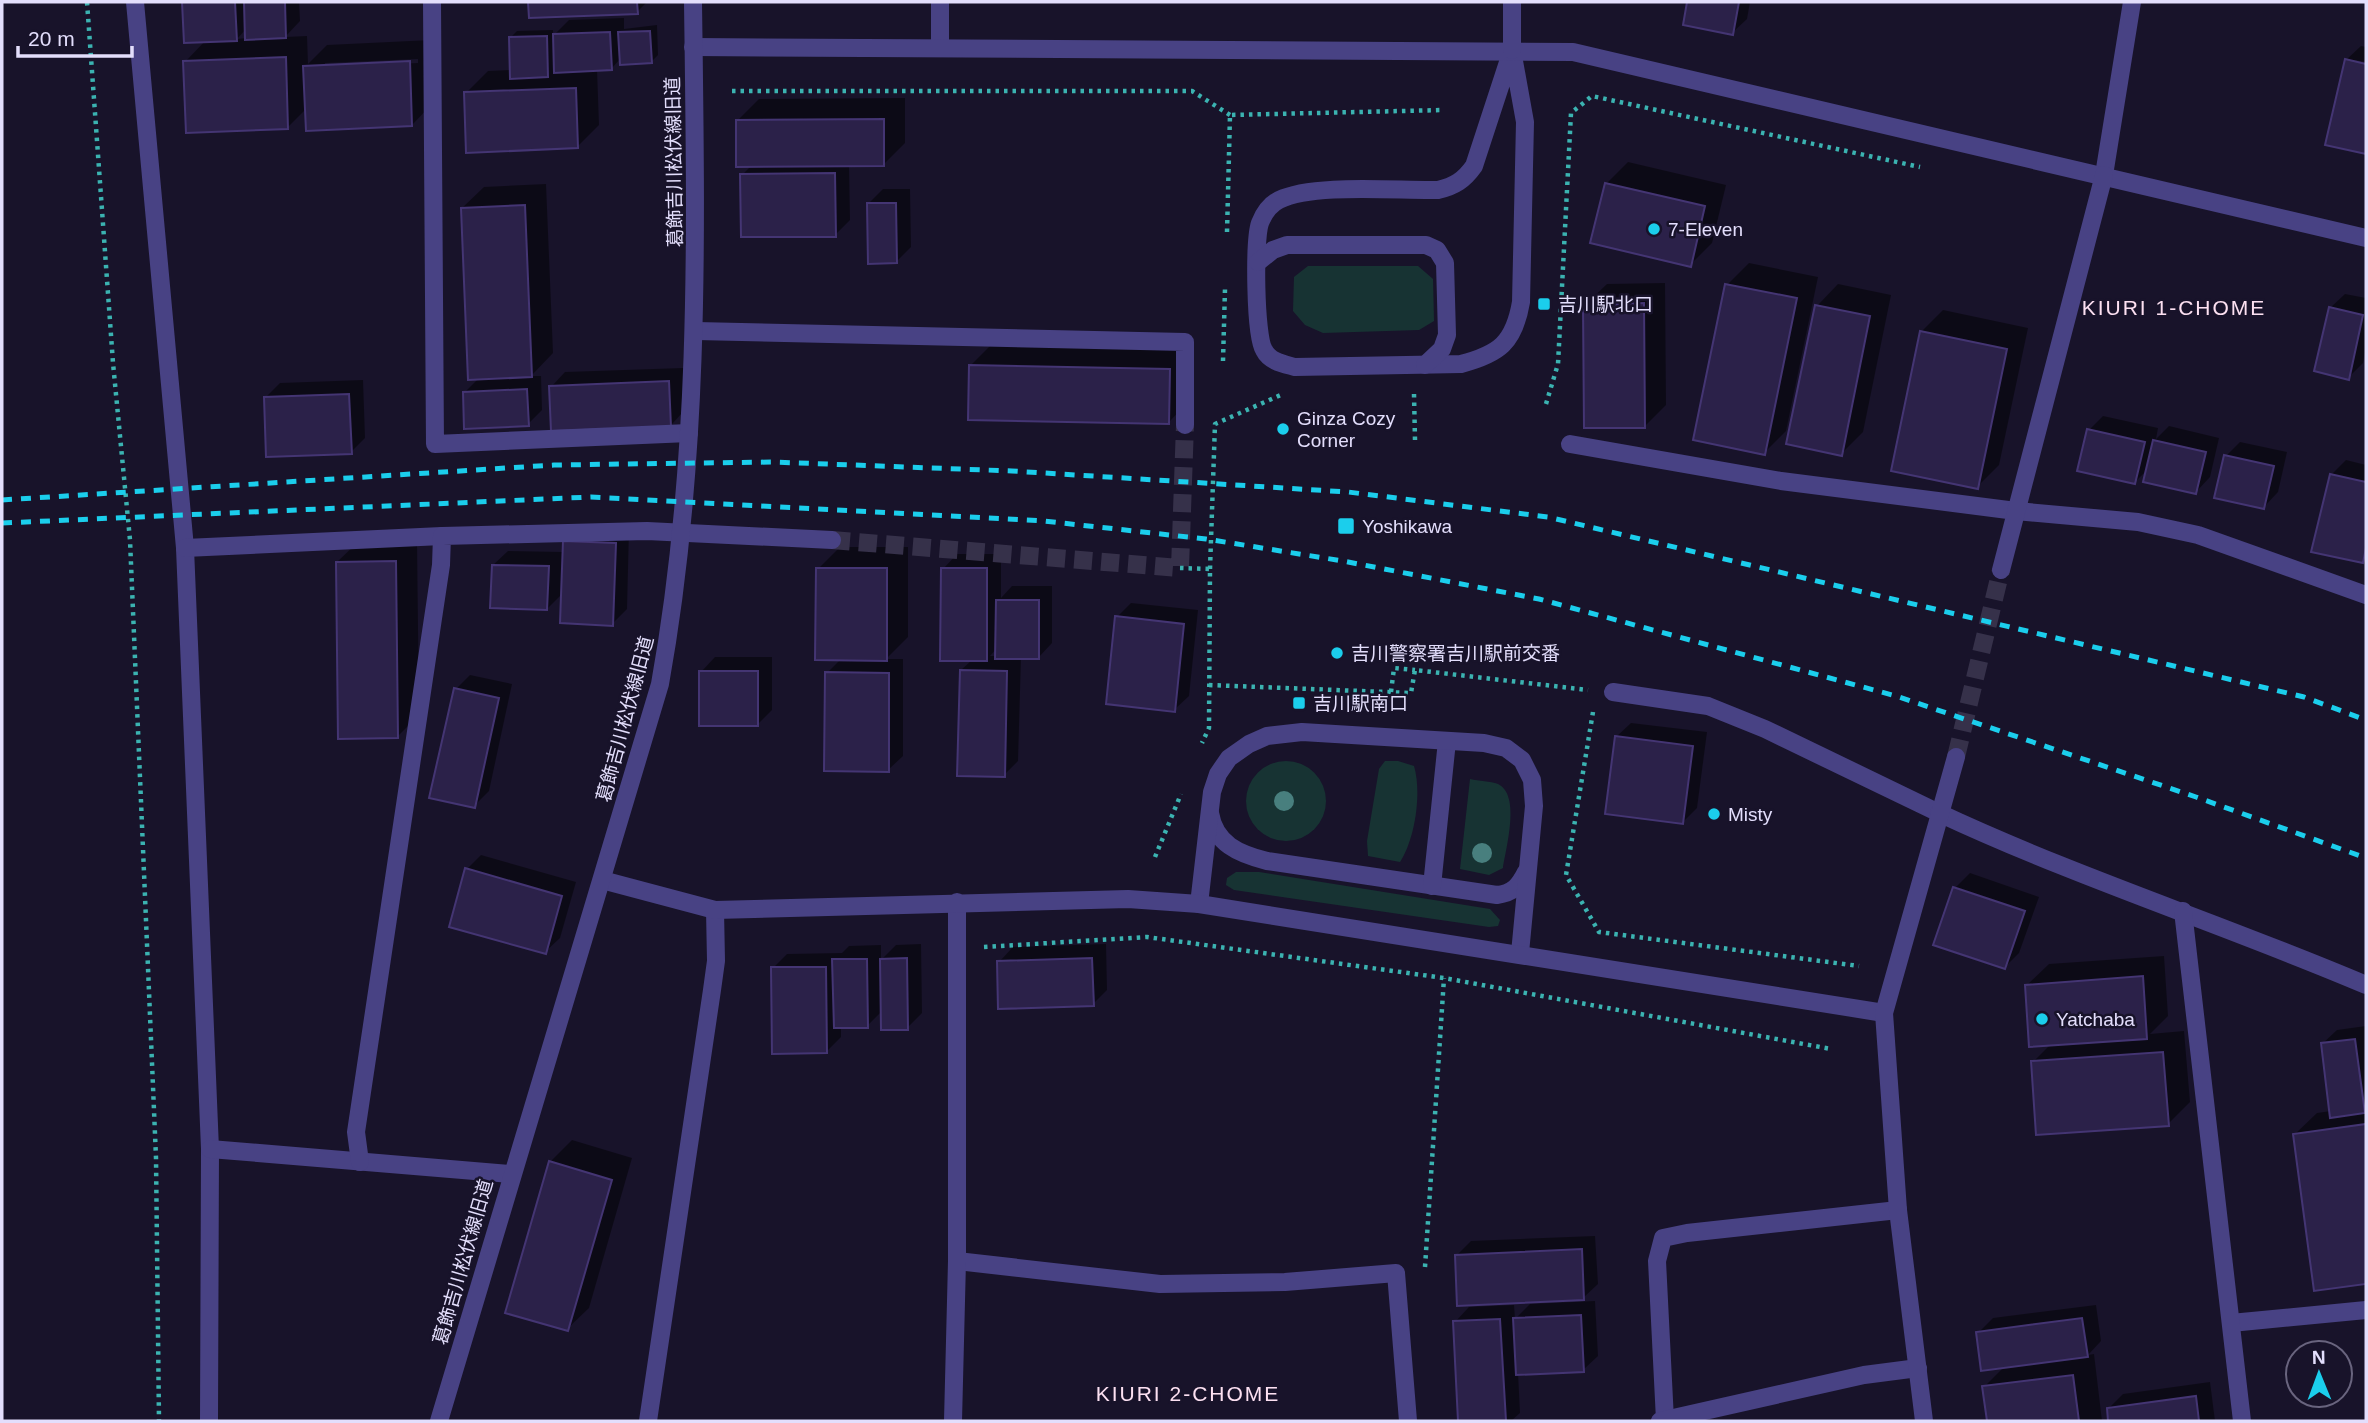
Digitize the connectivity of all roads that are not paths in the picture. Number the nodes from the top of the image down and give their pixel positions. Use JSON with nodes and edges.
{"nodes":[{"id":1,"x":135,"y":2,"type":"edge"},
{"id":2,"x":432,"y":2,"type":"edge"},
{"id":3,"x":693,"y":2,"type":"edge"},
{"id":4,"x":940,"y":2,"type":"edge"},
{"id":5,"x":1512,"y":2,"type":"edge"},
{"id":6,"x":2132,"y":2,"type":"edge"},
{"id":7,"x":940,"y":46,"type":"junction"},
{"id":8,"x":694,"y":47,"type":"junction"},
{"id":9,"x":1512,"y":50,"type":"junction"},
{"id":10,"x":2104,"y":175,"type":"junction"},
{"id":11,"x":2366,"y":238,"type":"edge"},
{"id":12,"x":1258,"y":261,"type":"junction"},
{"id":13,"x":696,"y":331,"type":"junction"},
{"id":14,"x":1425,"y":365,"type":"junction"},
{"id":15,"x":1185,"y":425,"type":"tunnel mouth"},
{"id":16,"x":689,"y":433,"type":"junction"},
{"id":17,"x":1570,"y":444,"type":"dead end"},
{"id":18,"x":2016,"y":511,"type":"junction"},
{"id":19,"x":682,"y":532,"type":"junction"},
{"id":20,"x":442,"y":536,"type":"junction"},
{"id":21,"x":832,"y":540,"type":"tunnel mouth"},
{"id":22,"x":185,"y":548,"type":"junction"},
{"id":23,"x":2001,"y":570,"type":"tunnel mouth"},
{"id":24,"x":2366,"y":595,"type":"edge"},
{"id":25,"x":1605,"y":691,"type":"road end"},
{"id":26,"x":1447,"y":741,"type":"junction"},
{"id":27,"x":1956,"y":757,"type":"tunnel mouth"},
{"id":28,"x":1210,"y":809,"type":"junction"},
{"id":29,"x":1939,"y":813,"type":"junction"},
{"id":30,"x":1528,"y":869,"type":"junction"},
{"id":31,"x":602,"y":880,"type":"junction"},
{"id":32,"x":1432,"y":886,"type":"junction"},
{"id":33,"x":957,"y":902,"type":"junction"},
{"id":34,"x":1199,"y":904,"type":"junction"},
{"id":35,"x":715,"y":910,"type":"junction"},
{"id":36,"x":2183,"y":911,"type":"junction"},
{"id":37,"x":1520,"y":953,"type":"junction"},
{"id":38,"x":2366,"y":985,"type":"edge"},
{"id":39,"x":1884,"y":1013,"type":"junction"},
{"id":40,"x":211,"y":1149,"type":"junction"},
{"id":41,"x":360,"y":1162,"type":"junction"},
{"id":42,"x":511,"y":1174,"type":"junction"},
{"id":43,"x":1898,"y":1210,"type":"junction"},
{"id":44,"x":957,"y":1261,"type":"junction"},
{"id":45,"x":2366,"y":1310,"type":"edge"},
{"id":46,"x":2231,"y":1323,"type":"junction"},
{"id":47,"x":1918,"y":1368,"type":"junction"},
{"id":48,"x":1662,"y":1420,"type":"edge"},
{"id":49,"x":209,"y":1421,"type":"edge"},
{"id":50,"x":439,"y":1421,"type":"edge"},
{"id":51,"x":648,"y":1421,"type":"edge"},
{"id":52,"x":953,"y":1421,"type":"edge"},
{"id":53,"x":1408,"y":1421,"type":"edge"},
{"id":54,"x":1924,"y":1421,"type":"edge"},
{"id":55,"x":2242,"y":1421,"type":"edge"}],
"edges":[{"from":1,"to":22,"type":"street"},
{"from":2,"to":16,"type":"street"},
{"from":3,"to":8,"type":"street","name":"葛飾吉川松伏線旧道"},
{"from":4,"to":7,"type":"street"},
{"from":5,"to":9,"type":"street"},
{"from":6,"to":10,"type":"street"},
{"from":7,"to":8,"type":"street"},
{"from":7,"to":9,"type":"street"},
{"from":8,"to":13,"type":"street","name":"葛飾吉川松伏線旧道"},
{"from":9,"to":10,"type":"street"},
{"from":9,"to":12,"type":"street"},
{"from":9,"to":14,"type":"street"},
{"from":10,"to":11,"type":"street"},
{"from":10,"to":18,"type":"street"},
{"from":12,"to":14,"type":"street"},
{"from":12,"to":14,"type":"street"},
{"from":13,"to":15,"type":"street"},
{"from":13,"to":16,"type":"street","name":"葛飾吉川松伏線旧道"},
{"from":16,"to":19,"type":"street","name":"葛飾吉川松伏線旧道"},
{"from":17,"to":18,"type":"street"},
{"from":18,"to":23,"type":"street"},
{"from":18,"to":24,"type":"street"},
{"from":19,"to":20,"type":"street"},
{"from":19,"to":21,"type":"street"},
{"from":19,"to":31,"type":"street","name":"葛飾吉川松伏線旧道"},
{"from":20,"to":22,"type":"street"},
{"from":20,"to":41,"type":"street"},
{"from":22,"to":40,"type":"street"},
{"from":25,"to":29,"type":"street"},
{"from":26,"to":28,"type":"street"},
{"from":26,"to":30,"type":"street"},
{"from":26,"to":32,"type":"street"},
{"from":27,"to":29,"type":"street"},
{"from":28,"to":32,"type":"street"},
{"from":28,"to":34,"type":"street"},
{"from":29,"to":36,"type":"street"},
{"from":29,"to":39,"type":"street"},
{"from":30,"to":32,"type":"street"},
{"from":30,"to":37,"type":"street"},
{"from":31,"to":35,"type":"street"},
{"from":31,"to":42,"type":"street","name":"葛飾吉川松伏線旧道"},
{"from":33,"to":34,"type":"street"},
{"from":33,"to":35,"type":"street"},
{"from":33,"to":44,"type":"street"},
{"from":34,"to":37,"type":"street"},
{"from":35,"to":51,"type":"street"},
{"from":36,"to":38,"type":"street"},
{"from":36,"to":46,"type":"street"},
{"from":37,"to":39,"type":"street"},
{"from":39,"to":43,"type":"street"},
{"from":40,"to":41,"type":"street"},
{"from":40,"to":49,"type":"street"},
{"from":41,"to":42,"type":"street"},
{"from":42,"to":50,"type":"street","name":"葛飾吉川松伏線旧道"},
{"from":43,"to":47,"type":"street"},
{"from":43,"to":48,"type":"street"},
{"from":44,"to":52,"type":"street"},
{"from":44,"to":53,"type":"street"},
{"from":45,"to":46,"type":"street"},
{"from":46,"to":55,"type":"street"},
{"from":47,"to":48,"type":"street"},
{"from":47,"to":54,"type":"street"}]}
